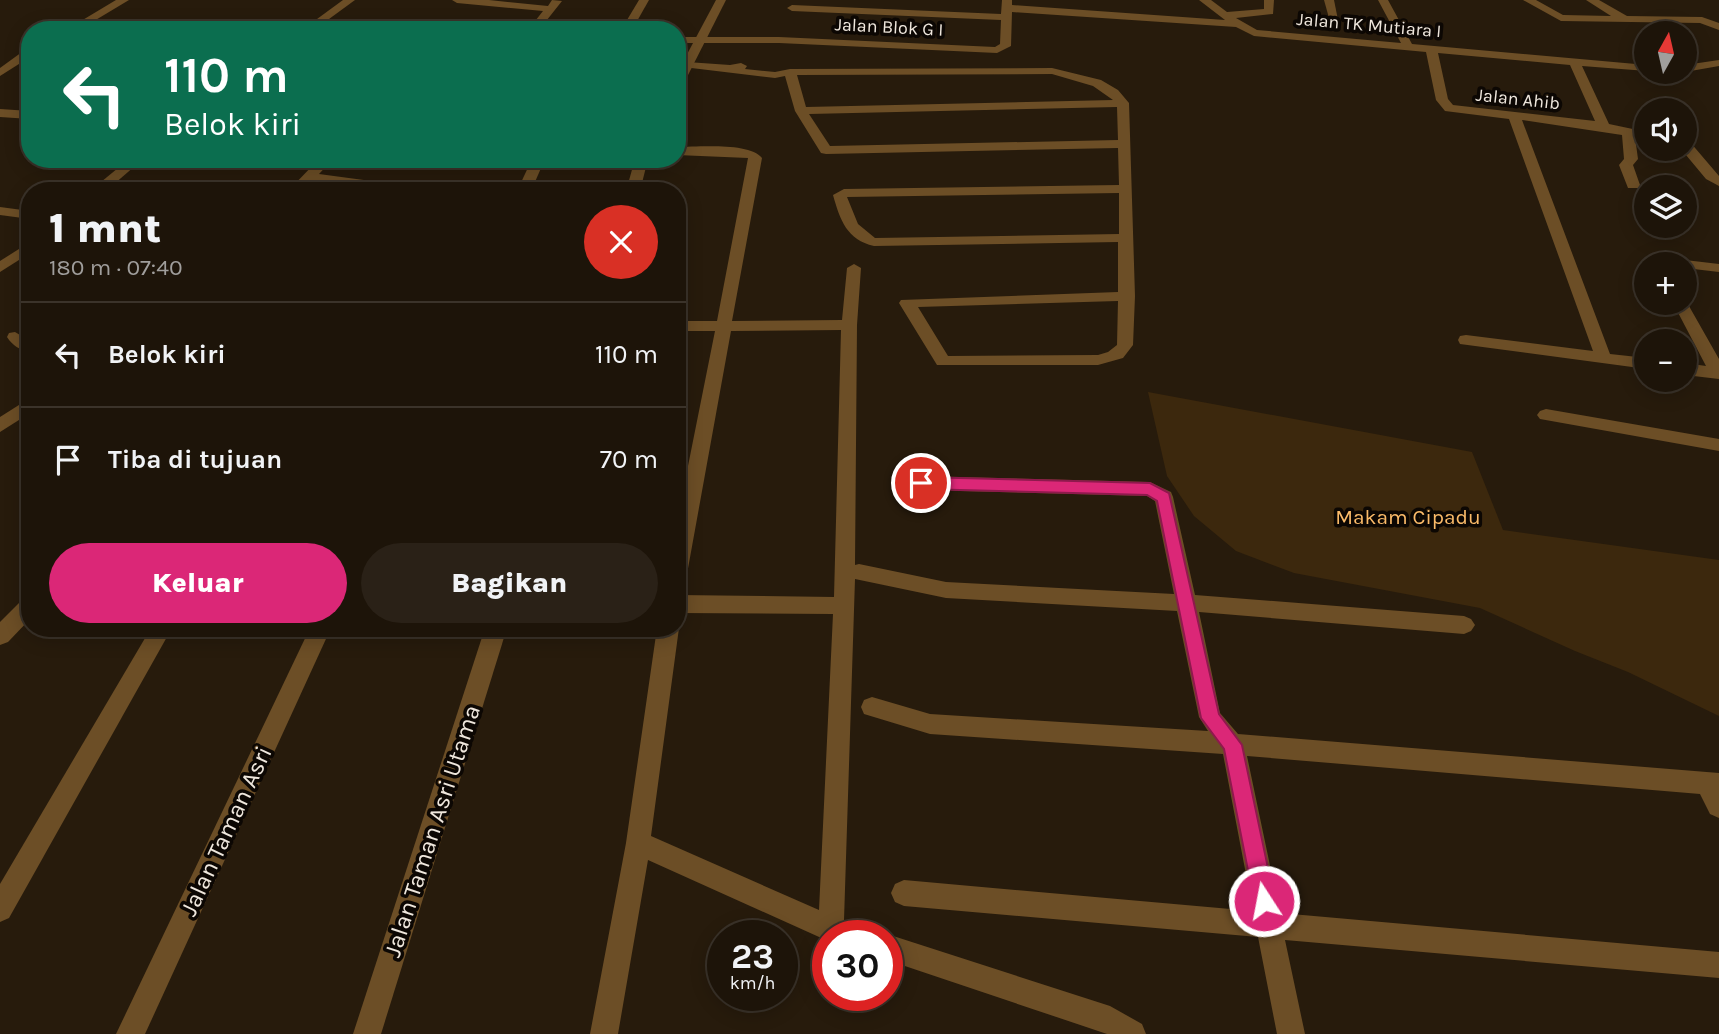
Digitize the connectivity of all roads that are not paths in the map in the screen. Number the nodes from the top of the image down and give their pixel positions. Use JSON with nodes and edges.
{"nodes":[{"id":1,"x":124,"y":0,"type":"edge"},
{"id":2,"x":349,"y":0,"type":"edge"},
{"id":3,"x":457,"y":0,"type":"edge"},
{"id":4,"x":644,"y":0,"type":"edge"},
{"id":5,"x":721,"y":0,"type":"edge"},
{"id":6,"x":1204,"y":0,"type":"edge"},
{"id":7,"x":1269,"y":0,"type":"edge"},
{"id":8,"x":1329,"y":0,"type":"edge"},
{"id":9,"x":1383,"y":0,"type":"edge"},
{"id":10,"x":1528,"y":0,"type":"edge"},
{"id":11,"x":1591,"y":0,"type":"edge"},
{"id":12,"x":554,"y":4,"type":"edge"},
{"id":13,"x":1006,"y":8,"type":"edge"},
{"id":14,"x":1226,"y":15,"type":"junction"},
{"id":15,"x":1334,"y":18,"type":"dead end"},
{"id":16,"x":788,"y":19,"type":"edge"},
{"id":17,"x":1624,"y":19,"type":"junction"},
{"id":18,"x":87,"y":21,"type":"edge"},
{"id":19,"x":320,"y":21,"type":"edge"},
{"id":20,"x":540,"y":21,"type":"edge"},
{"id":21,"x":631,"y":21,"type":"edge"},
{"id":22,"x":1238,"y":24,"type":"junction"},
{"id":23,"x":1719,"y":27,"type":"edge"},
{"id":24,"x":686,"y":41,"type":"edge"},
{"id":25,"x":698,"y":43,"type":"junction"},
{"id":26,"x":1408,"y":46,"type":"junction"},
{"id":27,"x":1431,"y":48,"type":"junction"},
{"id":28,"x":0,"y":53,"type":"edge"},
{"id":29,"x":21,"y":54,"type":"edge"},
{"id":30,"x":21,"y":59,"type":"edge"},
{"id":31,"x":1575,"y":62,"type":"junction"},
{"id":32,"x":687,"y":65,"type":"joint"},
{"id":33,"x":1717,"y":66,"type":"edge"},
{"id":34,"x":1634,"y":67,"type":"edge"},
{"id":35,"x":1698,"y":68,"type":"edge"},
{"id":36,"x":790,"y":72,"type":"junction"},
{"id":37,"x":0,"y":73,"type":"edge"},
{"id":38,"x":1123,"y":103,"type":"junction"},
{"id":39,"x":801,"y":111,"type":"junction"},
{"id":40,"x":3,"y":115,"type":"edge"},
{"id":41,"x":21,"y":115,"type":"edge"},
{"id":42,"x":1514,"y":116,"type":"junction"},
{"id":43,"x":1604,"y":128,"type":"junction"},
{"id":44,"x":1628,"y":132,"type":"junction"},
{"id":45,"x":1634,"y":133,"type":"edge"},
{"id":46,"x":1124,"y":144,"type":"junction"},
{"id":47,"x":686,"y":151,"type":"edge"},
{"id":48,"x":1697,"y":159,"type":"edge"},
{"id":49,"x":126,"y":168,"type":"edge"},
{"id":50,"x":318,"y":168,"type":"edge"},
{"id":51,"x":309,"y":177,"type":"junction"},
{"id":52,"x":108,"y":182,"type":"edge"},
{"id":53,"x":304,"y":182,"type":"edge"},
{"id":54,"x":347,"y":182,"type":"edge"},
{"id":55,"x":1719,"y":182,"type":"edge"},
{"id":56,"x":1633,"y":185,"type":"dead end"},
{"id":57,"x":1126,"y":189,"type":"junction"},
{"id":58,"x":0,"y":211,"type":"edge"},
{"id":59,"x":21,"y":214,"type":"edge"},
{"id":60,"x":1125,"y":238,"type":"junction"},
{"id":61,"x":21,"y":253,"type":"edge"},
{"id":62,"x":1697,"y":265,"type":"edge"},
{"id":63,"x":0,"y":268,"type":"edge"},
{"id":64,"x":854,"y":268,"type":"dead end"},
{"id":65,"x":1719,"y":268,"type":"edge"},
{"id":66,"x":1127,"y":296,"type":"junction"},
{"id":67,"x":1688,"y":315,"type":"edge"},
{"id":68,"x":849,"y":325,"type":"junction"},
{"id":69,"x":686,"y":326,"type":"edge"},
{"id":70,"x":724,"y":327,"type":"junction"},
{"id":71,"x":1466,"y":341,"type":"dead end"},
{"id":72,"x":1604,"y":359,"type":"junction"},
{"id":73,"x":1634,"y":362,"type":"edge"},
{"id":74,"x":1697,"y":370,"type":"edge"},
{"id":75,"x":1719,"y":373,"type":"edge"},
{"id":76,"x":21,"y":411,"type":"edge"},
{"id":77,"x":1546,"y":415,"type":"dead end"},
{"id":78,"x":0,"y":426,"type":"edge"},
{"id":79,"x":1719,"y":445,"type":"edge"},
{"id":80,"x":921,"y":483,"type":"dead end"},
{"id":81,"x":686,"y":527,"type":"edge"},
{"id":82,"x":859,"y":572,"type":"dead end"},
{"id":83,"x":1187,"y":603,"type":"junction"},
{"id":84,"x":686,"y":604,"type":"edge"},
{"id":85,"x":844,"y":606,"type":"junction"},
{"id":86,"x":21,"y":614,"type":"edge"},
{"id":87,"x":1464,"y":625,"type":"dead end"},
{"id":88,"x":2,"y":631,"type":"edge"},
{"id":89,"x":157,"y":637,"type":"edge"},
{"id":90,"x":317,"y":637,"type":"edge"},
{"id":91,"x":493,"y":637,"type":"edge"},
{"id":92,"x":667,"y":637,"type":"edge"},
{"id":93,"x":872,"y":707,"type":"dead end"},
{"id":94,"x":1233,"y":745,"type":"junction"},
{"id":95,"x":1713,"y":784,"type":"edge"},
{"id":96,"x":1719,"y":806,"type":"edge"},
{"id":97,"x":638,"y":843,"type":"junction"},
{"id":98,"x":904,"y":892,"type":"dead end"},
{"id":99,"x":0,"y":909,"type":"edge"},
{"id":100,"x":813,"y":920,"type":"edge"},
{"id":101,"x":842,"y":920,"type":"edge"},
{"id":102,"x":1269,"y":926,"type":"junction"},
{"id":103,"x":903,"y":952,"type":"edge"},
{"id":104,"x":1719,"y":965,"type":"edge"},
{"id":105,"x":130,"y":1034,"type":"edge"},
{"id":106,"x":368,"y":1034,"type":"edge"},
{"id":107,"x":604,"y":1034,"type":"edge"},
{"id":108,"x":1132,"y":1034,"type":"edge"},
{"id":109,"x":1291,"y":1034,"type":"edge"}],
"edges":[{"from":1,"to":18,"type":"street"},
{"from":2,"to":19,"type":"street"},
{"from":3,"to":12,"type":"street"},
{"from":4,"to":21,"type":"street"},
{"from":5,"to":25,"type":"street"},
{"from":6,"to":14,"type":"street"},
{"from":7,"to":14,"type":"street"},
{"from":8,"to":15,"type":"street"},
{"from":9,"to":26,"type":"street"},
{"from":10,"to":17,"type":"street"},
{"from":11,"to":17,"type":"street"},
{"from":12,"to":20,"type":"street"},
{"from":13,"to":16,"type":"street","name":"Jalan TK Mutiara I"},
{"from":13,"to":16,"type":"street","name":"Jalan Blok G I"},
{"from":13,"to":22,"type":"street","name":"Jalan TK Mutiara I"},
{"from":14,"to":22,"type":"street"},
{"from":16,"to":25,"type":"street"},
{"from":17,"to":23,"type":"street"},
{"from":22,"to":26,"type":"street","name":"Jalan TK Mutiara I"},
{"from":24,"to":25,"type":"street"},
{"from":25,"to":32,"type":"street"},
{"from":26,"to":27,"type":"street","name":"Jalan TK Mutiara I"},
{"from":27,"to":31,"type":"street","name":"Jalan TK Mutiara I"},
{"from":27,"to":42,"type":"street","name":"Jalan Ahib"},
{"from":28,"to":29,"type":"street"},
{"from":30,"to":37,"type":"street"},
{"from":31,"to":34,"type":"street","name":"Jalan TK Mutiara I"},
{"from":31,"to":43,"type":"street"},
{"from":32,"to":36,"type":"street"},
{"from":33,"to":35,"type":"street"},
{"from":36,"to":38,"type":"street"},
{"from":36,"to":39,"type":"street"},
{"from":38,"to":39,"type":"street"},
{"from":38,"to":46,"type":"street"},
{"from":39,"to":46,"type":"street"},
{"from":40,"to":41,"type":"street"},
{"from":42,"to":43,"type":"street","name":"Jalan Ahib"},
{"from":42,"to":72,"type":"street"},
{"from":43,"to":44,"type":"street","name":"Jalan Ahib"},
{"from":44,"to":45,"type":"street","name":"Jalan Ahib"},
{"from":44,"to":56,"type":"street"},
{"from":46,"to":57,"type":"street"},
{"from":47,"to":70,"type":"street"},
{"from":48,"to":55,"type":"street"},
{"from":49,"to":52,"type":"street"},
{"from":50,"to":51,"type":"street"},
{"from":51,"to":53,"type":"street"},
{"from":51,"to":54,"type":"street"},
{"from":57,"to":60,"type":"street"},
{"from":57,"to":60,"type":"street"},
{"from":58,"to":59,"type":"street"},
{"from":60,"to":66,"type":"street"},
{"from":61,"to":63,"type":"street"},
{"from":62,"to":65,"type":"street"},
{"from":64,"to":68,"type":"street"},
{"from":66,"to":66,"type":"street"},
{"from":67,"to":75,"type":"street"},
{"from":68,"to":70,"type":"street"},
{"from":68,"to":85,"type":"street"},
{"from":69,"to":70,"type":"street"},
{"from":70,"to":81,"type":"street"},
{"from":71,"to":72,"type":"street"},
{"from":72,"to":73,"type":"street"},
{"from":74,"to":75,"type":"street"},
{"from":76,"to":78,"type":"street"},
{"from":77,"to":79,"type":"street"},
{"from":80,"to":83,"type":"street"},
{"from":82,"to":83,"type":"street"},
{"from":83,"to":87,"type":"street"},
{"from":83,"to":94,"type":"street"},
{"from":84,"to":85,"type":"street"},
{"from":85,"to":101,"type":"street"},
{"from":86,"to":88,"type":"street"},
{"from":89,"to":99,"type":"street"},
{"from":90,"to":105,"type":"street","name":"Jalan Taman Asri"},
{"from":91,"to":106,"type":"street","name":"Jalan Taman Asri Utama"},
{"from":92,"to":97,"type":"street"},
{"from":93,"to":94,"type":"street"},
{"from":94,"to":95,"type":"street"},
{"from":94,"to":102,"type":"street"},
{"from":95,"to":96,"type":"street"},
{"from":97,"to":100,"type":"street"},
{"from":97,"to":107,"type":"street"},
{"from":98,"to":102,"type":"street"},
{"from":102,"to":104,"type":"street"},
{"from":102,"to":109,"type":"street"},
{"from":103,"to":108,"type":"street"}]}
